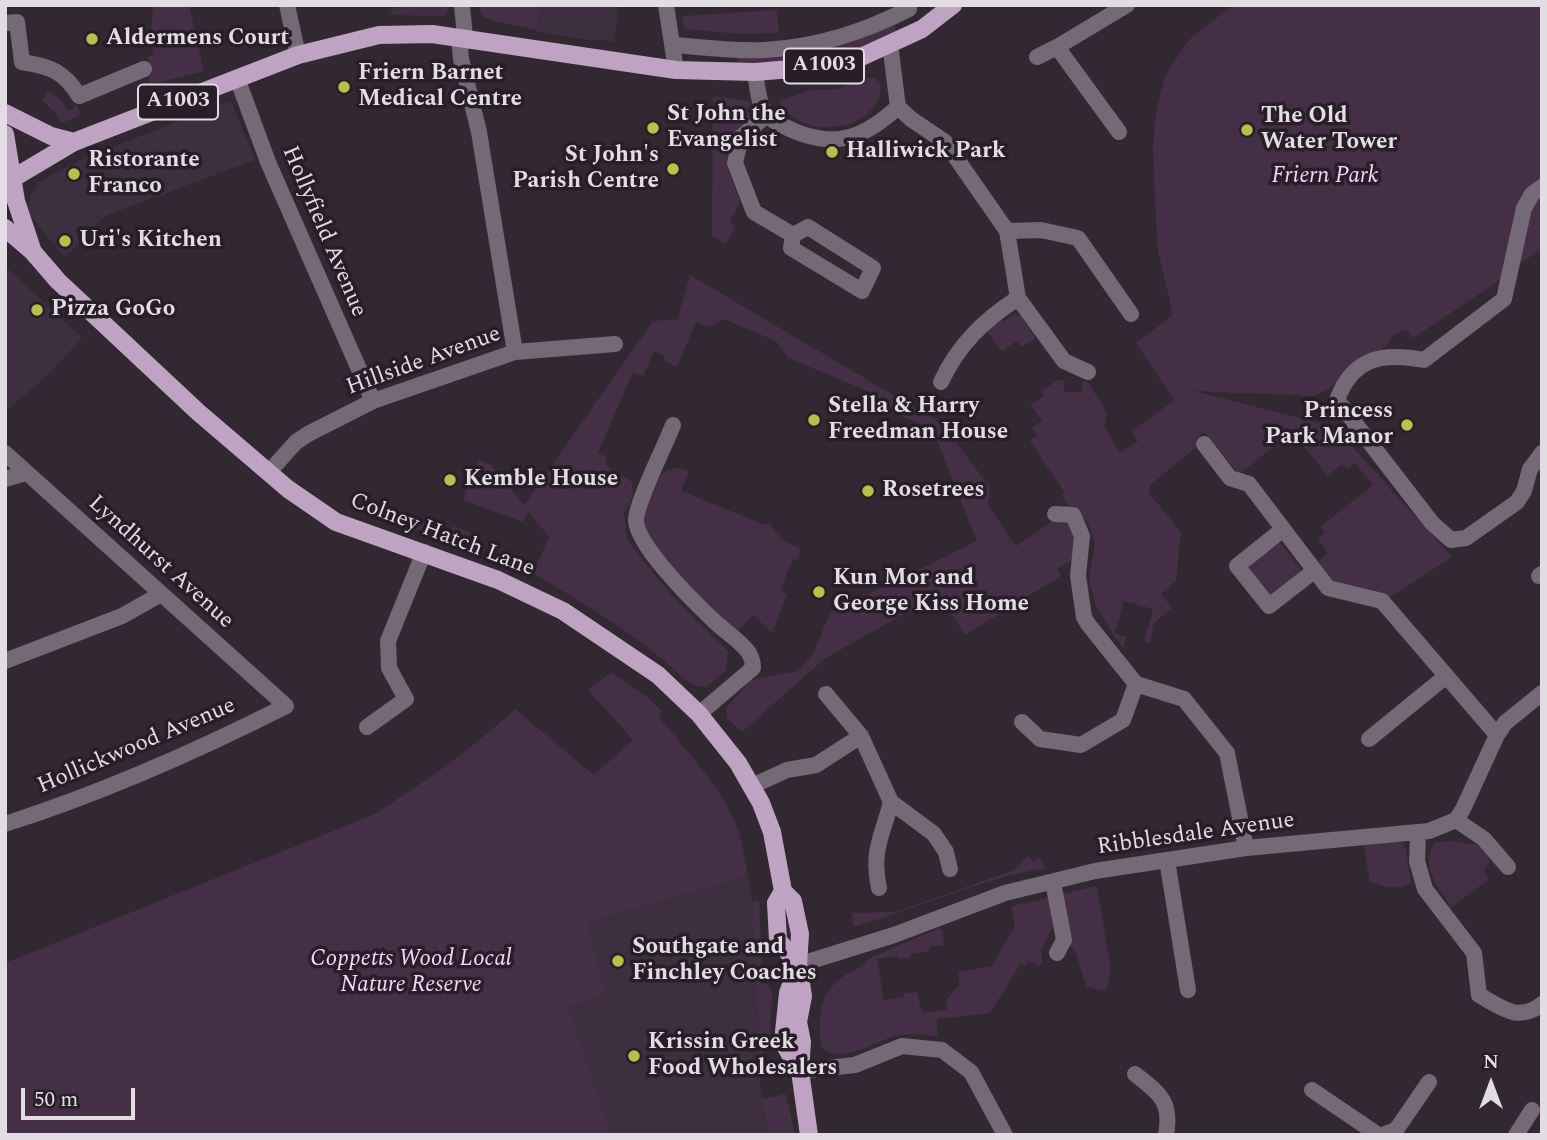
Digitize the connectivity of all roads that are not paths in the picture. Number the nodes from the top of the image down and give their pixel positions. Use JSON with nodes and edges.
{"nodes":[{"id":1,"x":287,"y":5,"type":"edge"},
{"id":2,"x":462,"y":5,"type":"edge"},
{"id":3,"x":666,"y":5,"type":"edge"},
{"id":4,"x":953,"y":5,"type":"edge"},
{"id":5,"x":1127,"y":5,"type":"edge"},
{"id":6,"x":908,"y":7,"type":"edge"},
{"id":7,"x":5,"y":23,"type":"edge"},
{"id":8,"x":922,"y":29,"type":"junction"},
{"id":9,"x":462,"y":38,"type":"junction"},
{"id":10,"x":890,"y":44,"type":"junction"},
{"id":11,"x":673,"y":45,"type":"junction"},
{"id":12,"x":1057,"y":47,"type":"junction"},
{"id":13,"x":298,"y":55,"type":"junction"},
{"id":14,"x":1037,"y":57,"type":"dead end"},
{"id":15,"x":144,"y":69,"type":"dead end"},
{"id":16,"x":676,"y":70,"type":"junction"},
{"id":17,"x":755,"y":72,"type":"junction"},
{"id":18,"x":237,"y":78,"type":"junction"},
{"id":19,"x":898,"y":107,"type":"junction"},
{"id":20,"x":5,"y":113,"type":"edge"},
{"id":21,"x":767,"y":115,"type":"junction"},
{"id":22,"x":1119,"y":132,"type":"dead end"},
{"id":23,"x":5,"y":134,"type":"edge"},
{"id":24,"x":74,"y":142,"type":"junction"},
{"id":25,"x":9,"y":180,"type":"edge"},
{"id":26,"x":1542,"y":187,"type":"edge"},
{"id":27,"x":5,"y":228,"type":"edge"},
{"id":28,"x":1007,"y":231,"type":"junction"},
{"id":29,"x":793,"y":235,"type":"junction"},
{"id":30,"x":5,"y":244,"type":"edge"},
{"id":31,"x":33,"y":252,"type":"junction"},
{"id":32,"x":1018,"y":298,"type":"junction"},
{"id":33,"x":1131,"y":314,"type":"dead end"},
{"id":34,"x":615,"y":344,"type":"dead end"},
{"id":35,"x":515,"y":352,"type":"junction"},
{"id":36,"x":1087,"y":372,"type":"dead end"},
{"id":37,"x":941,"y":382,"type":"dead end"},
{"id":38,"x":373,"y":401,"type":"junction"},
{"id":39,"x":673,"y":425,"type":"dead end"},
{"id":40,"x":1204,"y":444,"type":"dead end"},
{"id":41,"x":5,"y":453,"type":"edge"},
{"id":42,"x":1542,"y":453,"type":"edge"},
{"id":43,"x":269,"y":472,"type":"junction"},
{"id":44,"x":26,"y":473,"type":"junction"},
{"id":45,"x":5,"y":480,"type":"edge"},
{"id":46,"x":1055,"y":514,"type":"dead end"},
{"id":47,"x":1282,"y":530,"type":"junction"},
{"id":48,"x":424,"y":552,"type":"junction"},
{"id":49,"x":1314,"y":571,"type":"junction"},
{"id":50,"x":161,"y":594,"type":"junction"},
{"id":51,"x":5,"y":661,"type":"edge"},
{"id":52,"x":1446,"y":677,"type":"junction"},
{"id":53,"x":1136,"y":684,"type":"junction"},
{"id":54,"x":1542,"y":692,"type":"edge"},
{"id":55,"x":826,"y":694,"type":"dead end"},
{"id":56,"x":285,"y":706,"type":"joint"},
{"id":57,"x":699,"y":714,"type":"junction"},
{"id":58,"x":1022,"y":722,"type":"dead end"},
{"id":59,"x":367,"y":727,"type":"dead end"},
{"id":60,"x":1497,"y":735,"type":"junction"},
{"id":61,"x":861,"y":736,"type":"junction"},
{"id":62,"x":1369,"y":739,"type":"dead end"},
{"id":63,"x":752,"y":786,"type":"junction"},
{"id":64,"x":891,"y":802,"type":"junction"},
{"id":65,"x":1456,"y":820,"type":"junction"},
{"id":66,"x":5,"y":824,"type":"edge"},
{"id":67,"x":1418,"y":833,"type":"junction"},
{"id":68,"x":1246,"y":848,"type":"junction"},
{"id":69,"x":1167,"y":860,"type":"junction"},
{"id":70,"x":1508,"y":867,"type":"dead end"},
{"id":71,"x":950,"y":869,"type":"dead end"},
{"id":72,"x":1053,"y":882,"type":"junction"},
{"id":73,"x":879,"y":888,"type":"dead end"},
{"id":74,"x":1057,"y":953,"type":"dead end"},
{"id":75,"x":798,"y":965,"type":"junction"},
{"id":76,"x":1188,"y":990,"type":"dead end"},
{"id":77,"x":1542,"y":1004,"type":"edge"},
{"id":78,"x":800,"y":1071,"type":"junction"},
{"id":79,"x":1135,"y":1074,"type":"dead end"},
{"id":80,"x":1429,"y":1082,"type":"dead end"},
{"id":81,"x":1312,"y":1090,"type":"dead end"},
{"id":82,"x":1532,"y":1110,"type":"dead end"},
{"id":83,"x":1002,"y":1133,"type":"edge"},
{"id":84,"x":1381,"y":1134,"type":"edge"},
{"id":85,"x":809,"y":1135,"type":"edge"},
{"id":86,"x":1166,"y":1135,"type":"edge"},
{"id":87,"x":1516,"y":1135,"type":"edge"}],
"edges":[{"from":1,"to":13,"type":"street"},
{"from":2,"to":9,"type":"street"},
{"from":3,"to":11,"type":"street"},
{"from":4,"to":8,"type":"main road","number":"A1003"},
{"from":5,"to":12,"type":"street"},
{"from":6,"to":8,"type":"street"},
{"from":6,"to":11,"type":"street"},
{"from":7,"to":15,"type":"street"},
{"from":8,"to":10,"type":"main road","number":"A1003"},
{"from":9,"to":13,"type":"main road","number":"A1003"},
{"from":9,"to":16,"type":"main road","number":"A1003"},
{"from":9,"to":35,"type":"street"},
{"from":10,"to":17,"type":"main road","number":"A1003"},
{"from":10,"to":19,"type":"street"},
{"from":11,"to":16,"type":"street"},
{"from":12,"to":14,"type":"street"},
{"from":12,"to":22,"type":"street"},
{"from":13,"to":18,"type":"main road","number":"A1003"},
{"from":16,"to":17,"type":"main road","number":"A1003"},
{"from":17,"to":21,"type":"street"},
{"from":18,"to":24,"type":"main road","number":"A1003"},
{"from":18,"to":38,"type":"street","name":"Hollyfield Avenue"},
{"from":19,"to":21,"type":"street"},
{"from":19,"to":28,"type":"street"},
{"from":20,"to":24,"type":"main road"},
{"from":21,"to":29,"type":"street"},
{"from":23,"to":25,"type":"main road"},
{"from":24,"to":25,"type":"main road","number":"A1003"},
{"from":25,"to":31,"type":"main road"},
{"from":26,"to":42,"type":"street"},
{"from":27,"to":31,"type":"main road"},
{"from":28,"to":32,"type":"street"},
{"from":28,"to":33,"type":"street"},
{"from":29,"to":29,"type":"street"},
{"from":30,"to":31,"type":"main road"},
{"from":31,"to":43,"type":"main road","name":"Colney Hatch Lane"},
{"from":32,"to":36,"type":"street"},
{"from":32,"to":37,"type":"street"},
{"from":34,"to":35,"type":"street","name":"Hillside Avenue"},
{"from":35,"to":38,"type":"street","name":"Hillside Avenue"},
{"from":38,"to":43,"type":"street","name":"Hillside Avenue"},
{"from":39,"to":57,"type":"street"},
{"from":40,"to":47,"type":"street"},
{"from":41,"to":44,"type":"street","name":"Lyndhurst Avenue"},
{"from":43,"to":48,"type":"main road","name":"Colney Hatch Lane"},
{"from":44,"to":45,"type":"street"},
{"from":44,"to":50,"type":"street","name":"Lyndhurst Avenue"},
{"from":46,"to":53,"type":"street"},
{"from":47,"to":49,"type":"street"},
{"from":47,"to":49,"type":"street"},
{"from":48,"to":57,"type":"main road","name":"Colney Hatch Lane"},
{"from":48,"to":59,"type":"street"},
{"from":49,"to":52,"type":"street"},
{"from":50,"to":51,"type":"street"},
{"from":50,"to":56,"type":"street","name":"Lyndhurst Avenue"},
{"from":52,"to":60,"type":"street"},
{"from":52,"to":62,"type":"street"},
{"from":53,"to":58,"type":"street"},
{"from":53,"to":68,"type":"street"},
{"from":54,"to":60,"type":"street"},
{"from":55,"to":61,"type":"street"},
{"from":56,"to":66,"type":"street","name":"Hollickwood Avenue"},
{"from":57,"to":63,"type":"main road","name":"Colney Hatch Lane"},
{"from":60,"to":65,"type":"street"},
{"from":61,"to":63,"type":"street"},
{"from":61,"to":64,"type":"street"},
{"from":63,"to":75,"type":"main road","name":"Colney Hatch Lane"},
{"from":64,"to":71,"type":"street"},
{"from":64,"to":73,"type":"street"},
{"from":65,"to":67,"type":"street","name":"Ribblesdale Avenue"},
{"from":65,"to":70,"type":"street"},
{"from":67,"to":68,"type":"street","name":"Ribblesdale Avenue"},
{"from":67,"to":77,"type":"street"},
{"from":68,"to":69,"type":"street","name":"Ribblesdale Avenue"},
{"from":69,"to":72,"type":"street","name":"Ribblesdale Avenue"},
{"from":69,"to":76,"type":"street"},
{"from":72,"to":74,"type":"street"},
{"from":72,"to":75,"type":"street","name":"Ribblesdale Avenue"},
{"from":75,"to":78,"type":"main road","name":"Colney Hatch Lane"},
{"from":78,"to":83,"type":"street"},
{"from":78,"to":85,"type":"main road","name":"Colney Hatch Lane"},
{"from":79,"to":86,"type":"street"},
{"from":80,"to":84,"type":"street"},
{"from":81,"to":84,"type":"street"},
{"from":82,"to":87,"type":"street"}]}
